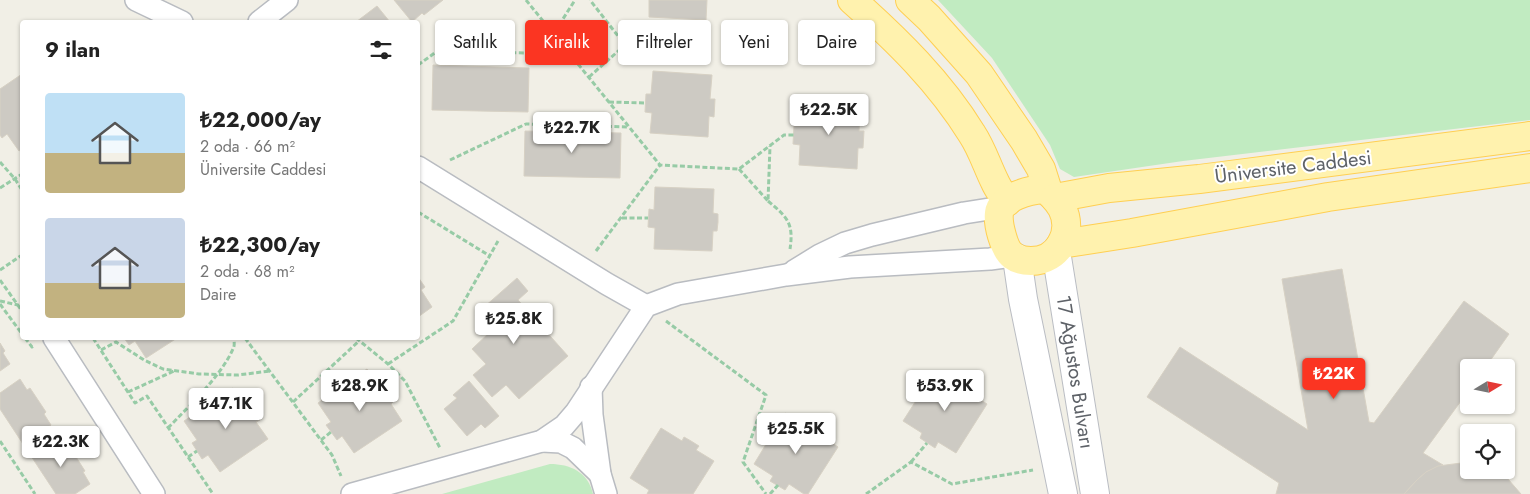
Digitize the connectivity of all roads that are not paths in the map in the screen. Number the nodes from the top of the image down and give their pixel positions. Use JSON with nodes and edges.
{"nodes":[{"id":1,"x":136,"y":0,"type":"edge"},
{"id":2,"x":287,"y":0,"type":"edge"},
{"id":3,"x":852,"y":0,"type":"edge"},
{"id":4,"x":910,"y":0,"type":"edge"},
{"id":5,"x":178,"y":20,"type":"edge"},
{"id":6,"x":262,"y":20,"type":"edge"},
{"id":7,"x":1530,"y":136,"type":"edge"},
{"id":8,"x":1530,"y":168,"type":"edge"},
{"id":9,"x":422,"y":170,"type":"edge"},
{"id":10,"x":1051,"y":194,"type":"junction"},
{"id":11,"x":1004,"y":204,"type":"junction"},
{"id":12,"x":1059,"y":247,"type":"junction"},
{"id":13,"x":1015,"y":257,"type":"junction"},
{"id":14,"x":786,"y":275,"type":"junction"},
{"id":15,"x":646,"y":306,"type":"junction"},
{"id":16,"x":55,"y":340,"type":"edge"},
{"id":17,"x":591,"y":387,"type":"junction"},
{"id":18,"x":542,"y":441,"type":"junction"},
{"id":19,"x":600,"y":474,"type":"junction"},
{"id":20,"x":347,"y":486,"type":"edge"},
{"id":21,"x":154,"y":494,"type":"edge"},
{"id":22,"x":606,"y":494,"type":"edge"},
{"id":23,"x":1063,"y":494,"type":"edge"},
{"id":24,"x":1095,"y":494,"type":"edge"}],
"edges":[{"from":1,"to":5,"type":"street"},
{"from":2,"to":6,"type":"street"},
{"from":3,"to":11,"type":"main road"},
{"from":4,"to":10,"type":"main road"},
{"from":7,"to":10,"type":"main road","name":"Üniversite Caddesi"},
{"from":8,"to":12,"type":"main road","name":"Üniversite Caddesi"},
{"from":9,"to":15,"type":"street"},
{"from":10,"to":11,"type":"main road"},
{"from":10,"to":12,"type":"main road"},
{"from":11,"to":13,"type":"main road"},
{"from":11,"to":14,"type":"street"},
{"from":12,"to":13,"type":"main road"},
{"from":12,"to":24,"type":"main road","name":"17 Ağustos Bulvarı"},
{"from":13,"to":14,"type":"street"},
{"from":13,"to":23,"type":"main road","name":"17 Ağustos Bulvarı"},
{"from":14,"to":15,"type":"street"},
{"from":15,"to":17,"type":"street"},
{"from":16,"to":21,"type":"street"},
{"from":17,"to":18,"type":"street"},
{"from":17,"to":19,"type":"street"},
{"from":18,"to":19,"type":"street"},
{"from":18,"to":20,"type":"street"},
{"from":19,"to":22,"type":"street"}]}
